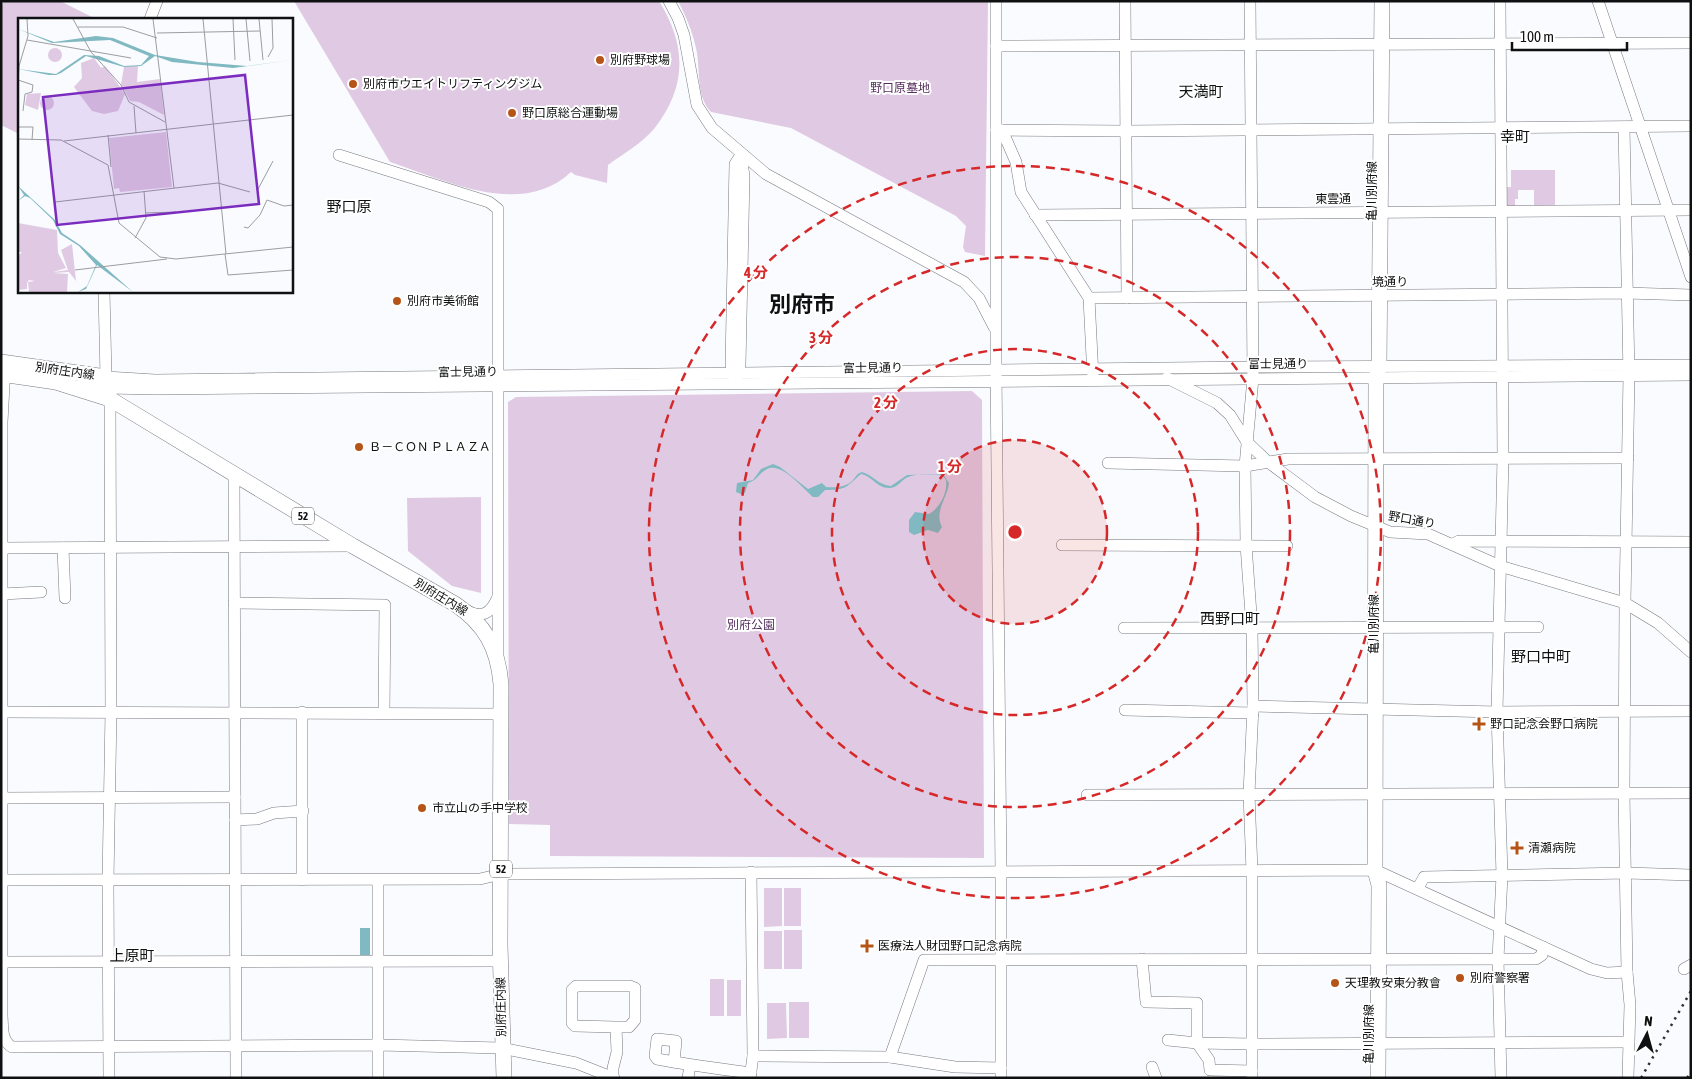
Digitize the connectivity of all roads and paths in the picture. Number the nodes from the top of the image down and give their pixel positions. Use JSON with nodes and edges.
{"nodes":[{"id":1,"x":157,"y":1,"type":"edge"},
{"id":2,"x":669,"y":1,"type":"edge"},
{"id":3,"x":996,"y":1,"type":"edge"},
{"id":4,"x":1125,"y":1,"type":"edge"},
{"id":5,"x":1250,"y":1,"type":"edge"},
{"id":6,"x":1372,"y":1,"type":"edge"},
{"id":7,"x":1382,"y":1,"type":"edge"},
{"id":8,"x":1500,"y":1,"type":"edge"},
{"id":9,"x":1598,"y":1,"type":"edge"},
{"id":10,"x":150,"y":18,"type":"edge"},
{"id":11,"x":1691,"y":43,"type":"edge"},
{"id":12,"x":1501,"y":44,"type":"junction"},
{"id":13,"x":1612,"y":44,"type":"junction"},
{"id":14,"x":1377,"y":45,"type":"junction"},
{"id":15,"x":996,"y":46,"type":"junction"},
{"id":16,"x":1125,"y":46,"type":"junction"},
{"id":17,"x":1251,"y":46,"type":"junction"},
{"id":18,"x":1624,"y":126,"type":"junction"},
{"id":19,"x":1640,"y":126,"type":"junction"},
{"id":20,"x":1691,"y":126,"type":"edge"},
{"id":21,"x":1501,"y":128,"type":"junction"},
{"id":22,"x":1377,"y":129,"type":"junction"},
{"id":23,"x":999,"y":130,"type":"junction"},
{"id":24,"x":1251,"y":130,"type":"junction"},
{"id":25,"x":1126,"y":132,"type":"junction"},
{"id":26,"x":339,"y":155,"type":"dead end"},
{"id":27,"x":741,"y":155,"type":"junction"},
{"id":28,"x":766,"y":174,"type":"junction"},
{"id":29,"x":743,"y":185,"type":"junction"},
{"id":30,"x":1668,"y":210,"type":"junction"},
{"id":31,"x":1691,"y":210,"type":"edge"},
{"id":32,"x":1500,"y":211,"type":"junction"},
{"id":33,"x":1627,"y":211,"type":"junction"},
{"id":34,"x":1376,"y":212,"type":"junction"},
{"id":35,"x":1251,"y":213,"type":"junction"},
{"id":36,"x":1035,"y":215,"type":"junction"},
{"id":37,"x":1127,"y":215,"type":"junction"},
{"id":38,"x":1691,"y":277,"type":"edge"},
{"id":39,"x":104,"y":292,"type":"edge"},
{"id":40,"x":1626,"y":293,"type":"junction"},
{"id":41,"x":1691,"y":294,"type":"edge"},
{"id":42,"x":1502,"y":295,"type":"junction"},
{"id":43,"x":1252,"y":296,"type":"junction"},
{"id":44,"x":1375,"y":296,"type":"junction"},
{"id":45,"x":1089,"y":298,"type":"junction"},
{"id":46,"x":1127,"y":298,"type":"junction"},
{"id":47,"x":996,"y":333,"type":"junction"},
{"id":48,"x":1691,"y":365,"type":"edge"},
{"id":49,"x":3,"y":368,"type":"edge"},
{"id":50,"x":1157,"y":368,"type":"junction"},
{"id":51,"x":1628,"y":370,"type":"junction"},
{"id":52,"x":1374,"y":371,"type":"junction"},
{"id":53,"x":1503,"y":371,"type":"junction"},
{"id":54,"x":1253,"y":372,"type":"junction"},
{"id":55,"x":1093,"y":374,"type":"junction"},
{"id":56,"x":996,"y":375,"type":"junction"},
{"id":57,"x":1691,"y":375,"type":"edge"},
{"id":58,"x":735,"y":377,"type":"junction"},
{"id":59,"x":1167,"y":378,"type":"junction"},
{"id":60,"x":500,"y":381,"type":"junction"},
{"id":61,"x":108,"y":388,"type":"junction"},
{"id":62,"x":2,"y":439,"type":"edge"},
{"id":63,"x":1248,"y":442,"type":"junction"},
{"id":64,"x":1503,"y":458,"type":"junction"},
{"id":65,"x":1628,"y":458,"type":"junction"},
{"id":66,"x":1376,"y":460,"type":"junction"},
{"id":67,"x":1268,"y":462,"type":"junction"},
{"id":68,"x":1108,"y":463,"type":"dead end"},
{"id":69,"x":1245,"y":466,"type":"junction"},
{"id":70,"x":234,"y":475,"type":"junction"},
{"id":71,"x":1374,"y":526,"type":"junction"},
{"id":72,"x":1500,"y":542,"type":"junction"},
{"id":73,"x":1626,"y":542,"type":"junction"},
{"id":74,"x":1691,"y":542,"type":"edge"},
{"id":75,"x":1453,"y":544,"type":"junction"},
{"id":76,"x":234,"y":545,"type":"junction"},
{"id":77,"x":1062,"y":545,"type":"dead end"},
{"id":78,"x":1246,"y":545,"type":"junction"},
{"id":79,"x":110,"y":546,"type":"junction"},
{"id":80,"x":353,"y":546,"type":"junction"},
{"id":81,"x":1287,"y":546,"type":"dead end"},
{"id":82,"x":2,"y":548,"type":"edge"},
{"id":83,"x":63,"y":548,"type":"junction"},
{"id":84,"x":1500,"y":566,"type":"junction"},
{"id":85,"x":2,"y":588,"type":"edge"},
{"id":86,"x":41,"y":592,"type":"dead end"},
{"id":87,"x":499,"y":596,"type":"junction"},
{"id":88,"x":65,"y":598,"type":"dead end"},
{"id":89,"x":234,"y":603,"type":"junction"},
{"id":90,"x":1625,"y":603,"type":"junction"},
{"id":91,"x":463,"y":610,"type":"junction"},
{"id":92,"x":1499,"y":627,"type":"junction"},
{"id":93,"x":1538,"y":627,"type":"dead end"},
{"id":94,"x":1124,"y":628,"type":"dead end"},
{"id":95,"x":1252,"y":628,"type":"junction"},
{"id":96,"x":1374,"y":628,"type":"junction"},
{"id":97,"x":1691,"y":652,"type":"edge"},
{"id":98,"x":498,"y":661,"type":"junction"},
{"id":99,"x":1374,"y":709,"type":"junction"},
{"id":100,"x":1125,"y":710,"type":"dead end"},
{"id":101,"x":1253,"y":710,"type":"junction"},
{"id":102,"x":1691,"y":711,"type":"edge"},
{"id":103,"x":2,"y":712,"type":"edge"},
{"id":104,"x":112,"y":712,"type":"junction"},
{"id":105,"x":302,"y":712,"type":"junction"},
{"id":106,"x":1496,"y":712,"type":"junction"},
{"id":107,"x":234,"y":713,"type":"junction"},
{"id":108,"x":384,"y":713,"type":"junction"},
{"id":109,"x":1626,"y":713,"type":"junction"},
{"id":110,"x":501,"y":714,"type":"junction"},
{"id":111,"x":2,"y":738,"type":"edge"},
{"id":112,"x":1499,"y":793,"type":"junction"},
{"id":113,"x":1624,"y":793,"type":"junction"},
{"id":114,"x":1691,"y":793,"type":"edge"},
{"id":115,"x":1249,"y":794,"type":"junction"},
{"id":116,"x":1375,"y":794,"type":"junction"},
{"id":117,"x":1087,"y":795,"type":"dead end"},
{"id":118,"x":111,"y":797,"type":"junction"},
{"id":119,"x":235,"y":797,"type":"junction"},
{"id":120,"x":2,"y":798,"type":"edge"},
{"id":121,"x":303,"y":811,"type":"junction"},
{"id":122,"x":235,"y":820,"type":"junction"},
{"id":123,"x":1375,"y":870,"type":"junction"},
{"id":124,"x":1252,"y":871,"type":"junction"},
{"id":125,"x":751,"y":872,"type":"junction"},
{"id":126,"x":1001,"y":872,"type":"junction"},
{"id":127,"x":1627,"y":873,"type":"junction"},
{"id":128,"x":501,"y":874,"type":"junction"},
{"id":129,"x":1502,"y":875,"type":"junction"},
{"id":130,"x":1691,"y":875,"type":"edge"},
{"id":131,"x":2,"y":880,"type":"edge"},
{"id":132,"x":108,"y":880,"type":"junction"},
{"id":133,"x":235,"y":880,"type":"junction"},
{"id":134,"x":302,"y":880,"type":"junction"},
{"id":135,"x":378,"y":880,"type":"junction"},
{"id":136,"x":1418,"y":888,"type":"junction"},
{"id":137,"x":1501,"y":926,"type":"junction"},
{"id":138,"x":2,"y":928,"type":"edge"},
{"id":139,"x":1543,"y":947,"type":"junction"},
{"id":140,"x":1142,"y":959,"type":"junction"},
{"id":141,"x":1374,"y":959,"type":"junction"},
{"id":142,"x":1498,"y":959,"type":"junction"},
{"id":143,"x":1253,"y":960,"type":"junction"},
{"id":144,"x":496,"y":961,"type":"dead end"},
{"id":145,"x":1001,"y":961,"type":"junction"},
{"id":146,"x":2,"y":962,"type":"edge"},
{"id":147,"x":109,"y":962,"type":"junction"},
{"id":148,"x":235,"y":962,"type":"junction"},
{"id":149,"x":378,"y":962,"type":"junction"},
{"id":150,"x":1627,"y":972,"type":"junction"},
{"id":151,"x":616,"y":1027,"type":"junction"},
{"id":152,"x":2,"y":1034,"type":"edge"},
{"id":153,"x":1168,"y":1040,"type":"dead end"},
{"id":154,"x":1500,"y":1042,"type":"junction"},
{"id":155,"x":1628,"y":1042,"type":"junction"},
{"id":156,"x":1197,"y":1044,"type":"junction"},
{"id":157,"x":1252,"y":1044,"type":"junction"},
{"id":158,"x":1373,"y":1044,"type":"junction"},
{"id":159,"x":378,"y":1045,"type":"junction"},
{"id":160,"x":109,"y":1046,"type":"junction"},
{"id":161,"x":236,"y":1046,"type":"junction"},
{"id":162,"x":501,"y":1048,"type":"junction"},
{"id":163,"x":753,"y":1056,"type":"junction"},
{"id":164,"x":890,"y":1057,"type":"junction"},
{"id":165,"x":674,"y":1062,"type":"dead end"},
{"id":166,"x":690,"y":1065,"type":"junction"},
{"id":167,"x":1001,"y":1073,"type":"edge"},
{"id":168,"x":1252,"y":1074,"type":"edge"},
{"id":169,"x":751,"y":1075,"type":"edge"},
{"id":170,"x":504,"y":1077,"type":"edge"},
{"id":171,"x":614,"y":1077,"type":"edge"},
{"id":172,"x":110,"y":1078,"type":"edge"},
{"id":173,"x":236,"y":1078,"type":"edge"},
{"id":174,"x":378,"y":1078,"type":"edge"},
{"id":175,"x":688,"y":1078,"type":"edge"},
{"id":176,"x":1368,"y":1078,"type":"edge"},
{"id":177,"x":1378,"y":1078,"type":"edge"},
{"id":178,"x":1501,"y":1078,"type":"edge"},
{"id":179,"x":1628,"y":1078,"type":"edge"}],
"edges":[{"from":1,"to":10,"type":"street"},
{"from":2,"to":27,"type":"street"},
{"from":3,"to":15,"type":"street"},
{"from":4,"to":16,"type":"street"},
{"from":5,"to":17,"type":"street"},
{"from":6,"to":14,"type":"main road","name":"亀川別府線"},
{"from":7,"to":14,"type":"main road","name":"亀川別府線"},
{"from":8,"to":12,"type":"street"},
{"from":9,"to":13,"type":"street"},
{"from":11,"to":13,"type":"street"},
{"from":12,"to":13,"type":"street"},
{"from":12,"to":14,"type":"street"},
{"from":12,"to":21,"type":"street"},
{"from":13,"to":19,"type":"street"},
{"from":14,"to":17,"type":"street"},
{"from":14,"to":22,"type":"main road","name":"亀川別府線"},
{"from":15,"to":16,"type":"street"},
{"from":15,"to":23,"type":"street"},
{"from":16,"to":17,"type":"street"},
{"from":16,"to":25,"type":"street"},
{"from":17,"to":24,"type":"street"},
{"from":18,"to":19,"type":"street"},
{"from":18,"to":21,"type":"street"},
{"from":18,"to":33,"type":"street"},
{"from":19,"to":20,"type":"street"},
{"from":19,"to":30,"type":"street"},
{"from":21,"to":22,"type":"street"},
{"from":21,"to":32,"type":"street"},
{"from":22,"to":24,"type":"street"},
{"from":22,"to":34,"type":"main road","name":"亀川別府線"},
{"from":23,"to":25,"type":"street"},
{"from":23,"to":36,"type":"street"},
{"from":23,"to":47,"type":"street"},
{"from":24,"to":25,"type":"street"},
{"from":24,"to":35,"type":"street"},
{"from":25,"to":37,"type":"street"},
{"from":26,"to":60,"type":"street"},
{"from":27,"to":28,"type":"street"},
{"from":27,"to":29,"type":"street"},
{"from":27,"to":58,"type":"street"},
{"from":28,"to":29,"type":"street"},
{"from":28,"to":47,"type":"street"},
{"from":29,"to":58,"type":"street"},
{"from":30,"to":31,"type":"street","name":"東雲通"},
{"from":30,"to":33,"type":"street","name":"東雲通"},
{"from":30,"to":38,"type":"street"},
{"from":32,"to":33,"type":"street","name":"東雲通"},
{"from":32,"to":34,"type":"street","name":"東雲通"},
{"from":32,"to":42,"type":"street"},
{"from":33,"to":40,"type":"street"},
{"from":34,"to":35,"type":"street","name":"東雲通"},
{"from":34,"to":44,"type":"main road","name":"亀川別府線"},
{"from":35,"to":37,"type":"street","name":"東雲通"},
{"from":35,"to":43,"type":"street"},
{"from":36,"to":37,"type":"street","name":"東雲通"},
{"from":36,"to":45,"type":"street"},
{"from":37,"to":46,"type":"street"},
{"from":39,"to":61,"type":"street"},
{"from":40,"to":41,"type":"street","name":"境通り"},
{"from":40,"to":42,"type":"street","name":"境通り"},
{"from":40,"to":51,"type":"street"},
{"from":42,"to":44,"type":"street","name":"境通り"},
{"from":42,"to":53,"type":"street"},
{"from":43,"to":44,"type":"street","name":"境通り"},
{"from":43,"to":46,"type":"street","name":"境通り"},
{"from":43,"to":54,"type":"street"},
{"from":44,"to":52,"type":"main road","name":"亀川別府線"},
{"from":45,"to":46,"type":"street","name":"境通り"},
{"from":45,"to":55,"type":"street"},
{"from":47,"to":56,"type":"street"},
{"from":48,"to":51,"type":"street","name":"富士見通り"},
{"from":49,"to":61,"type":"main road","name":"別府庄内線","number":"52"},
{"from":49,"to":61,"type":"main road","name":"別府庄内線","number":"52"},
{"from":49,"to":62,"type":"street"},
{"from":50,"to":54,"type":"street"},
{"from":50,"to":55,"type":"street"},
{"from":50,"to":59,"type":"street","name":"野口通り"},
{"from":51,"to":53,"type":"street","name":"富士見通り"},
{"from":51,"to":57,"type":"street","name":"富士見通り"},
{"from":51,"to":65,"type":"street"},
{"from":52,"to":53,"type":"street","name":"富士見通り"},
{"from":52,"to":53,"type":"street","name":"富士見通り"},
{"from":52,"to":54,"type":"street","name":"富士見通り"},
{"from":52,"to":66,"type":"main road","name":"亀川別府線"},
{"from":53,"to":64,"type":"street"},
{"from":54,"to":59,"type":"street","name":"富士見通り"},
{"from":54,"to":63,"type":"street"},
{"from":55,"to":56,"type":"street","name":"富士見通り"},
{"from":55,"to":59,"type":"street","name":"富士見通り"},
{"from":56,"to":58,"type":"street","name":"富士見通り"},
{"from":56,"to":126,"type":"street"},
{"from":58,"to":60,"type":"street","name":"富士見通り"},
{"from":59,"to":63,"type":"street","name":"野口通り"},
{"from":60,"to":61,"type":"street","name":"富士見通り"},
{"from":60,"to":87,"type":"street"},
{"from":61,"to":70,"type":"main road","name":"別府庄内線","number":"52"},
{"from":61,"to":79,"type":"street"},
{"from":62,"to":82,"type":"street"},
{"from":63,"to":67,"type":"street","name":"野口通り"},
{"from":63,"to":69,"type":"street"},
{"from":64,"to":65,"type":"street"},
{"from":64,"to":66,"type":"street"},
{"from":64,"to":72,"type":"street"},
{"from":65,"to":73,"type":"street"},
{"from":66,"to":67,"type":"street"},
{"from":66,"to":71,"type":"main road","name":"亀川別府線"},
{"from":67,"to":69,"type":"street"},
{"from":67,"to":71,"type":"street","name":"野口通り"},
{"from":68,"to":69,"type":"street"},
{"from":69,"to":78,"type":"street"},
{"from":70,"to":76,"type":"street"},
{"from":70,"to":80,"type":"main road","name":"別府庄内線","number":"52"},
{"from":71,"to":75,"type":"street","name":"野口通り"},
{"from":71,"to":96,"type":"main road","name":"亀川別府線"},
{"from":72,"to":73,"type":"street"},
{"from":72,"to":75,"type":"street"},
{"from":72,"to":84,"type":"street"},
{"from":73,"to":74,"type":"street"},
{"from":73,"to":90,"type":"street"},
{"from":75,"to":84,"type":"street","name":"野口通り"},
{"from":76,"to":79,"type":"street"},
{"from":76,"to":80,"type":"street"},
{"from":76,"to":89,"type":"street"},
{"from":77,"to":78,"type":"street"},
{"from":78,"to":81,"type":"street"},
{"from":78,"to":95,"type":"street"},
{"from":79,"to":83,"type":"street"},
{"from":79,"to":104,"type":"street"},
{"from":80,"to":91,"type":"main road","name":"別府庄内線","number":"52"},
{"from":82,"to":83,"type":"street"},
{"from":82,"to":85,"type":"street"},
{"from":83,"to":88,"type":"street"},
{"from":84,"to":90,"type":"street","name":"野口通り"},
{"from":84,"to":92,"type":"street"},
{"from":85,"to":86,"type":"street"},
{"from":85,"to":103,"type":"street"},
{"from":87,"to":91,"type":"street"},
{"from":87,"to":98,"type":"street"},
{"from":89,"to":107,"type":"street"},
{"from":89,"to":108,"type":"street"},
{"from":90,"to":97,"type":"street","name":"野口通り"},
{"from":90,"to":109,"type":"street"},
{"from":91,"to":98,"type":"main road","name":"別府庄内線","number":"52"},
{"from":92,"to":93,"type":"street"},
{"from":92,"to":96,"type":"street"},
{"from":92,"to":106,"type":"street"},
{"from":94,"to":95,"type":"street"},
{"from":95,"to":96,"type":"street"},
{"from":95,"to":101,"type":"street"},
{"from":96,"to":99,"type":"main road","name":"亀川別府線"},
{"from":98,"to":110,"type":"main road","name":"別府庄内線","number":"52"},
{"from":99,"to":101,"type":"street"},
{"from":99,"to":106,"type":"street"},
{"from":99,"to":116,"type":"main road","name":"亀川別府線"},
{"from":100,"to":101,"type":"street"},
{"from":101,"to":115,"type":"street"},
{"from":102,"to":109,"type":"street"},
{"from":103,"to":104,"type":"street"},
{"from":103,"to":111,"type":"street"},
{"from":104,"to":107,"type":"street"},
{"from":104,"to":118,"type":"street"},
{"from":105,"to":107,"type":"street"},
{"from":105,"to":108,"type":"street"},
{"from":105,"to":121,"type":"street"},
{"from":106,"to":109,"type":"street"},
{"from":106,"to":112,"type":"street"},
{"from":107,"to":119,"type":"street"},
{"from":108,"to":110,"type":"street"},
{"from":109,"to":113,"type":"street"},
{"from":110,"to":128,"type":"main road","name":"別府庄内線","number":"52"},
{"from":111,"to":120,"type":"street"},
{"from":112,"to":113,"type":"street"},
{"from":112,"to":116,"type":"street"},
{"from":112,"to":129,"type":"street"},
{"from":113,"to":114,"type":"street"},
{"from":113,"to":127,"type":"street"},
{"from":115,"to":116,"type":"street"},
{"from":115,"to":117,"type":"street"},
{"from":115,"to":124,"type":"street"},
{"from":116,"to":123,"type":"main road","name":"亀川別府線"},
{"from":118,"to":119,"type":"street"},
{"from":118,"to":120,"type":"street"},
{"from":118,"to":132,"type":"street"},
{"from":119,"to":122,"type":"street"},
{"from":120,"to":131,"type":"street"},
{"from":121,"to":122,"type":"street"},
{"from":121,"to":134,"type":"street"},
{"from":122,"to":133,"type":"street"},
{"from":123,"to":124,"type":"street"},
{"from":123,"to":136,"type":"street"},
{"from":123,"to":141,"type":"main road","name":"亀川別府線"},
{"from":124,"to":126,"type":"street"},
{"from":124,"to":143,"type":"street"},
{"from":125,"to":126,"type":"street"},
{"from":125,"to":128,"type":"street"},
{"from":125,"to":163,"type":"street"},
{"from":126,"to":145,"type":"street"},
{"from":127,"to":129,"type":"street"},
{"from":127,"to":130,"type":"street"},
{"from":127,"to":150,"type":"street"},
{"from":128,"to":135,"type":"street"},
{"from":128,"to":162,"type":"main road","name":"別府庄内線","number":"52"},
{"from":129,"to":136,"type":"street"},
{"from":129,"to":137,"type":"street"},
{"from":131,"to":132,"type":"street"},
{"from":131,"to":138,"type":"street"},
{"from":132,"to":133,"type":"street"},
{"from":132,"to":147,"type":"street"},
{"from":133,"to":134,"type":"street"},
{"from":133,"to":148,"type":"street"},
{"from":134,"to":135,"type":"street"},
{"from":135,"to":149,"type":"street"},
{"from":136,"to":137,"type":"street"},
{"from":137,"to":139,"type":"street"},
{"from":137,"to":142,"type":"street"},
{"from":138,"to":146,"type":"street"},
{"from":139,"to":142,"type":"street"},
{"from":139,"to":150,"type":"street"},
{"from":140,"to":143,"type":"street"},
{"from":140,"to":145,"type":"street"},
{"from":140,"to":156,"type":"street"},
{"from":141,"to":142,"type":"street"},
{"from":141,"to":143,"type":"street"},
{"from":141,"to":158,"type":"main road","name":"亀川別府線"},
{"from":142,"to":154,"type":"street"},
{"from":143,"to":157,"type":"street"},
{"from":144,"to":149,"type":"street"},
{"from":145,"to":164,"type":"street"},
{"from":145,"to":167,"type":"street"},
{"from":146,"to":147,"type":"street"},
{"from":146,"to":152,"type":"street"},
{"from":147,"to":148,"type":"street"},
{"from":147,"to":160,"type":"street"},
{"from":148,"to":149,"type":"street"},
{"from":148,"to":161,"type":"street"},
{"from":149,"to":159,"type":"street"},
{"from":150,"to":155,"type":"street"},
{"from":151,"to":151,"type":"street"},
{"from":151,"to":171,"type":"street"},
{"from":152,"to":160,"type":"street"},
{"from":153,"to":156,"type":"street"},
{"from":154,"to":155,"type":"street"},
{"from":154,"to":158,"type":"street"},
{"from":154,"to":178,"type":"street"},
{"from":155,"to":179,"type":"street"},
{"from":156,"to":157,"type":"street"},
{"from":156,"to":168,"type":"street"},
{"from":157,"to":158,"type":"street"},
{"from":157,"to":168,"type":"street"},
{"from":158,"to":176,"type":"main road","name":"亀川別府線"},
{"from":158,"to":177,"type":"main road","name":"亀川別府線"},
{"from":159,"to":161,"type":"street"},
{"from":159,"to":162,"type":"street"},
{"from":159,"to":174,"type":"street"},
{"from":160,"to":161,"type":"street"},
{"from":160,"to":172,"type":"street"},
{"from":161,"to":173,"type":"street"},
{"from":162,"to":170,"type":"main road","name":"別府庄内線","number":"52"},
{"from":162,"to":171,"type":"street"},
{"from":163,"to":164,"type":"street"},
{"from":163,"to":169,"type":"street"},
{"from":164,"to":167,"type":"street"},
{"from":165,"to":166,"type":"street"},
{"from":166,"to":169,"type":"street"},
{"from":166,"to":175,"type":"street"}]}
